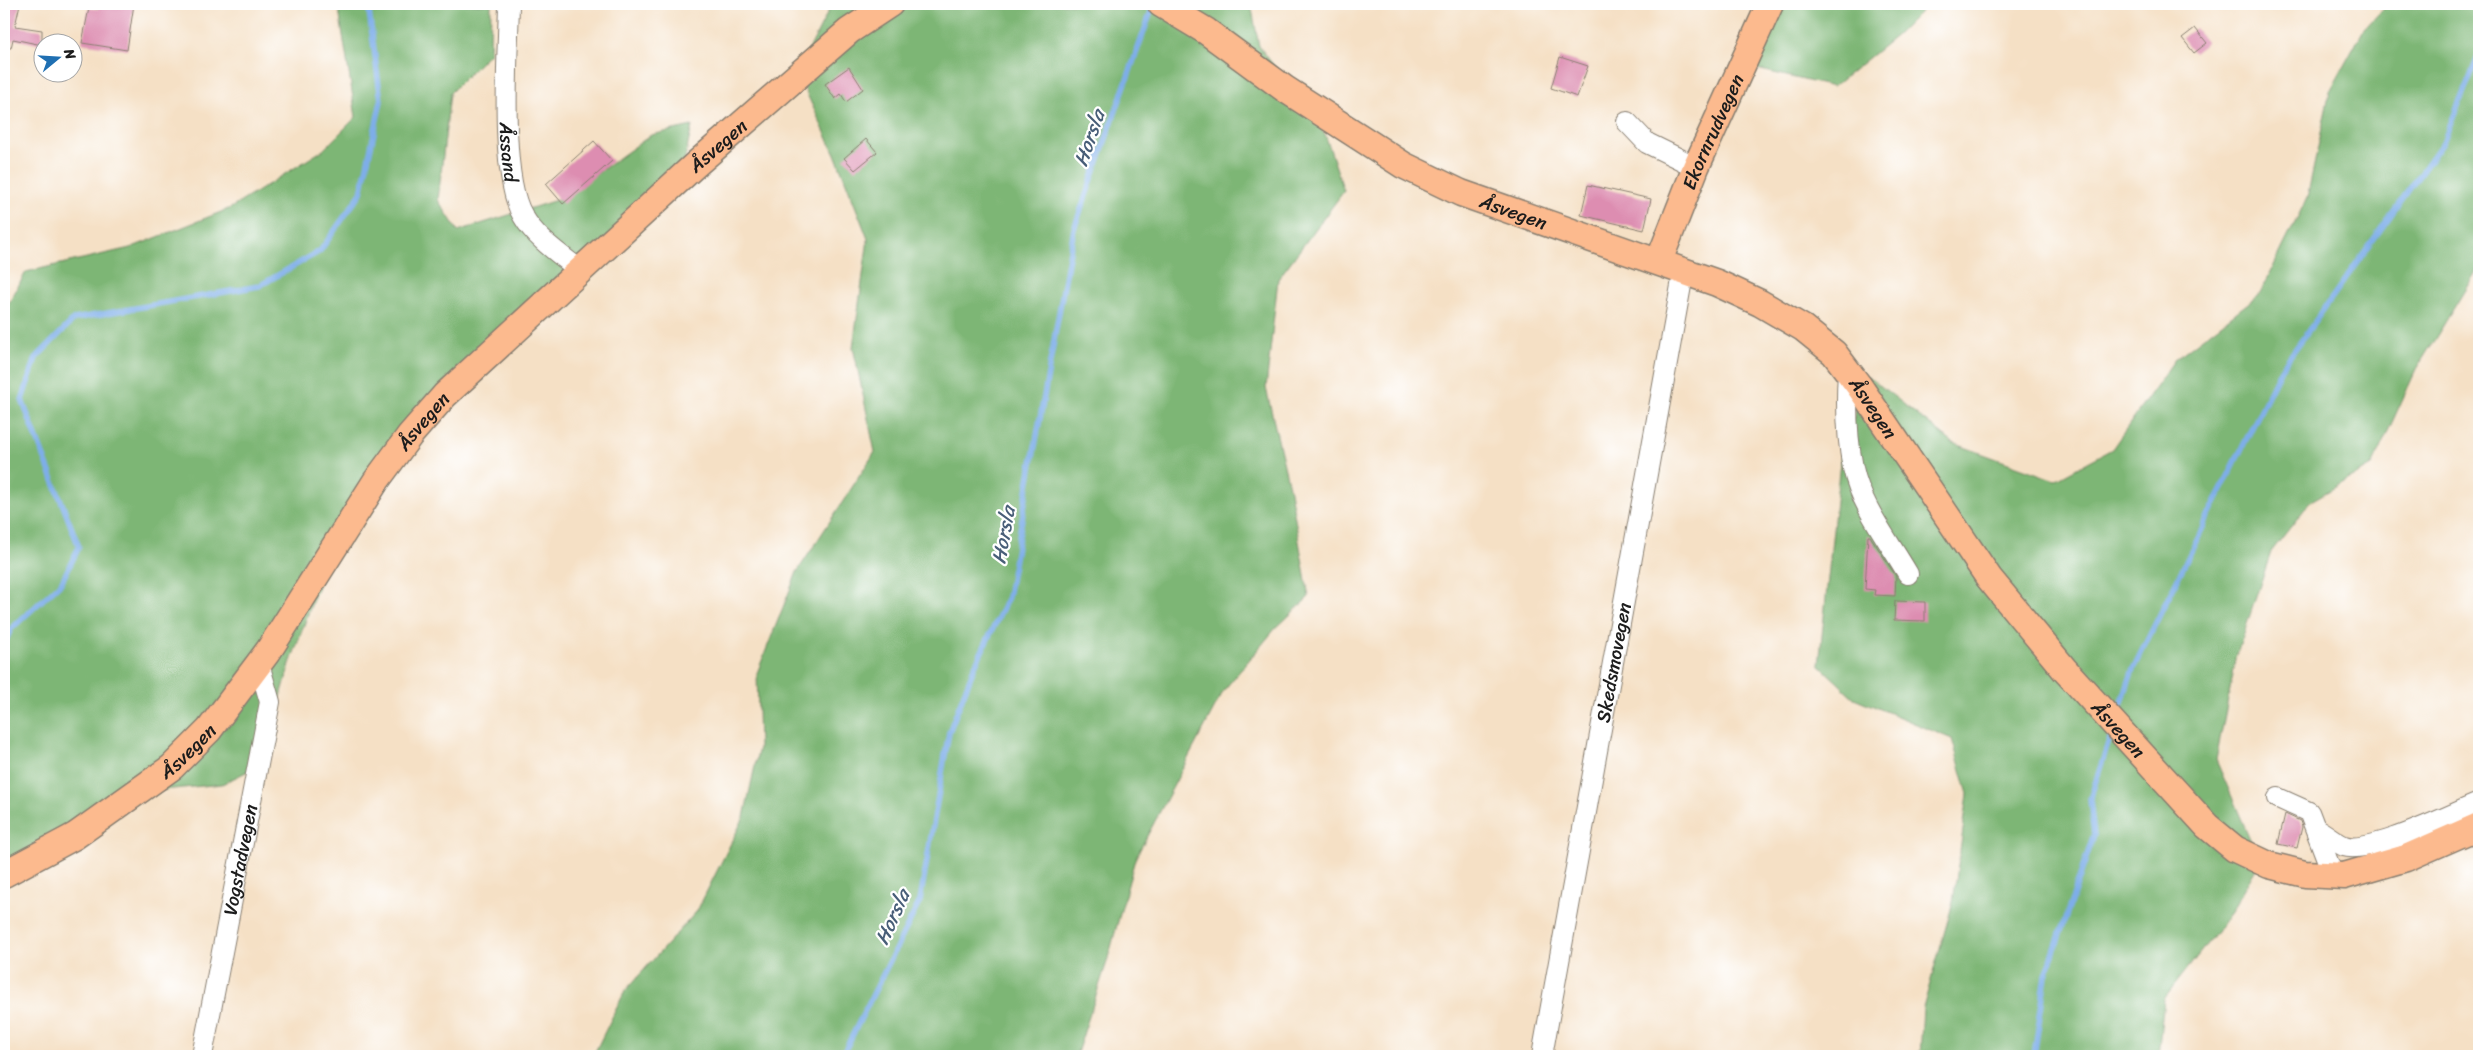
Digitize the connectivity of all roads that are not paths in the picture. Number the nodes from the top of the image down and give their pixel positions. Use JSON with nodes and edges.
{"nodes":[{"id":1,"x":509,"y":4,"type":"edge"},
{"id":2,"x":890,"y":4,"type":"edge"},
{"id":3,"x":1161,"y":4,"type":"edge"},
{"id":4,"x":1770,"y":4,"type":"edge"},
{"id":5,"x":1627,"y":122,"type":"dead end"},
{"id":6,"x":1696,"y":167,"type":"junction"},
{"id":7,"x":1659,"y":261,"type":"junction"},
{"id":8,"x":1684,"y":269,"type":"junction"},
{"id":9,"x":581,"y":271,"type":"junction"},
{"id":10,"x":1848,"y":372,"type":"junction"},
{"id":11,"x":1908,"y":574,"type":"dead end"},
{"id":12,"x":259,"y":664,"type":"junction"},
{"id":13,"x":2278,"y":798,"type":"dead end"},
{"id":14,"x":2479,"y":803,"type":"edge"},
{"id":15,"x":2479,"y":826,"type":"edge"},
{"id":16,"x":2318,"y":829,"type":"junction"},
{"id":17,"x":4,"y":874,"type":"edge"},
{"id":18,"x":2333,"y":875,"type":"junction"},
{"id":19,"x":202,"y":1056,"type":"edge"},
{"id":20,"x":1542,"y":1056,"type":"edge"}],
"edges":[{"from":1,"to":9,"type":"street","name":"Åssand"},
{"from":2,"to":9,"type":"main road","name":"Åsvegen"},
{"from":3,"to":7,"type":"main road","name":"Åsvegen"},
{"from":4,"to":6,"type":"main road","name":"Ekornrudvegen"},
{"from":5,"to":6,"type":"street"},
{"from":6,"to":7,"type":"main road","name":"Ekornrudvegen"},
{"from":7,"to":8,"type":"main road","name":"Åsvegen"},
{"from":8,"to":10,"type":"main road","name":"Åsvegen"},
{"from":8,"to":20,"type":"street","name":"Skedsmovegen"},
{"from":9,"to":12,"type":"main road","name":"Åsvegen"},
{"from":10,"to":11,"type":"street"},
{"from":10,"to":18,"type":"main road","name":"Åsvegen"},
{"from":12,"to":17,"type":"main road","name":"Åsvegen"},
{"from":12,"to":19,"type":"street","name":"Vogstadvegen"},
{"from":13,"to":16,"type":"street"},
{"from":14,"to":16,"type":"street"},
{"from":15,"to":18,"type":"main road","name":"Åsvegen"},
{"from":16,"to":18,"type":"street"}]}
